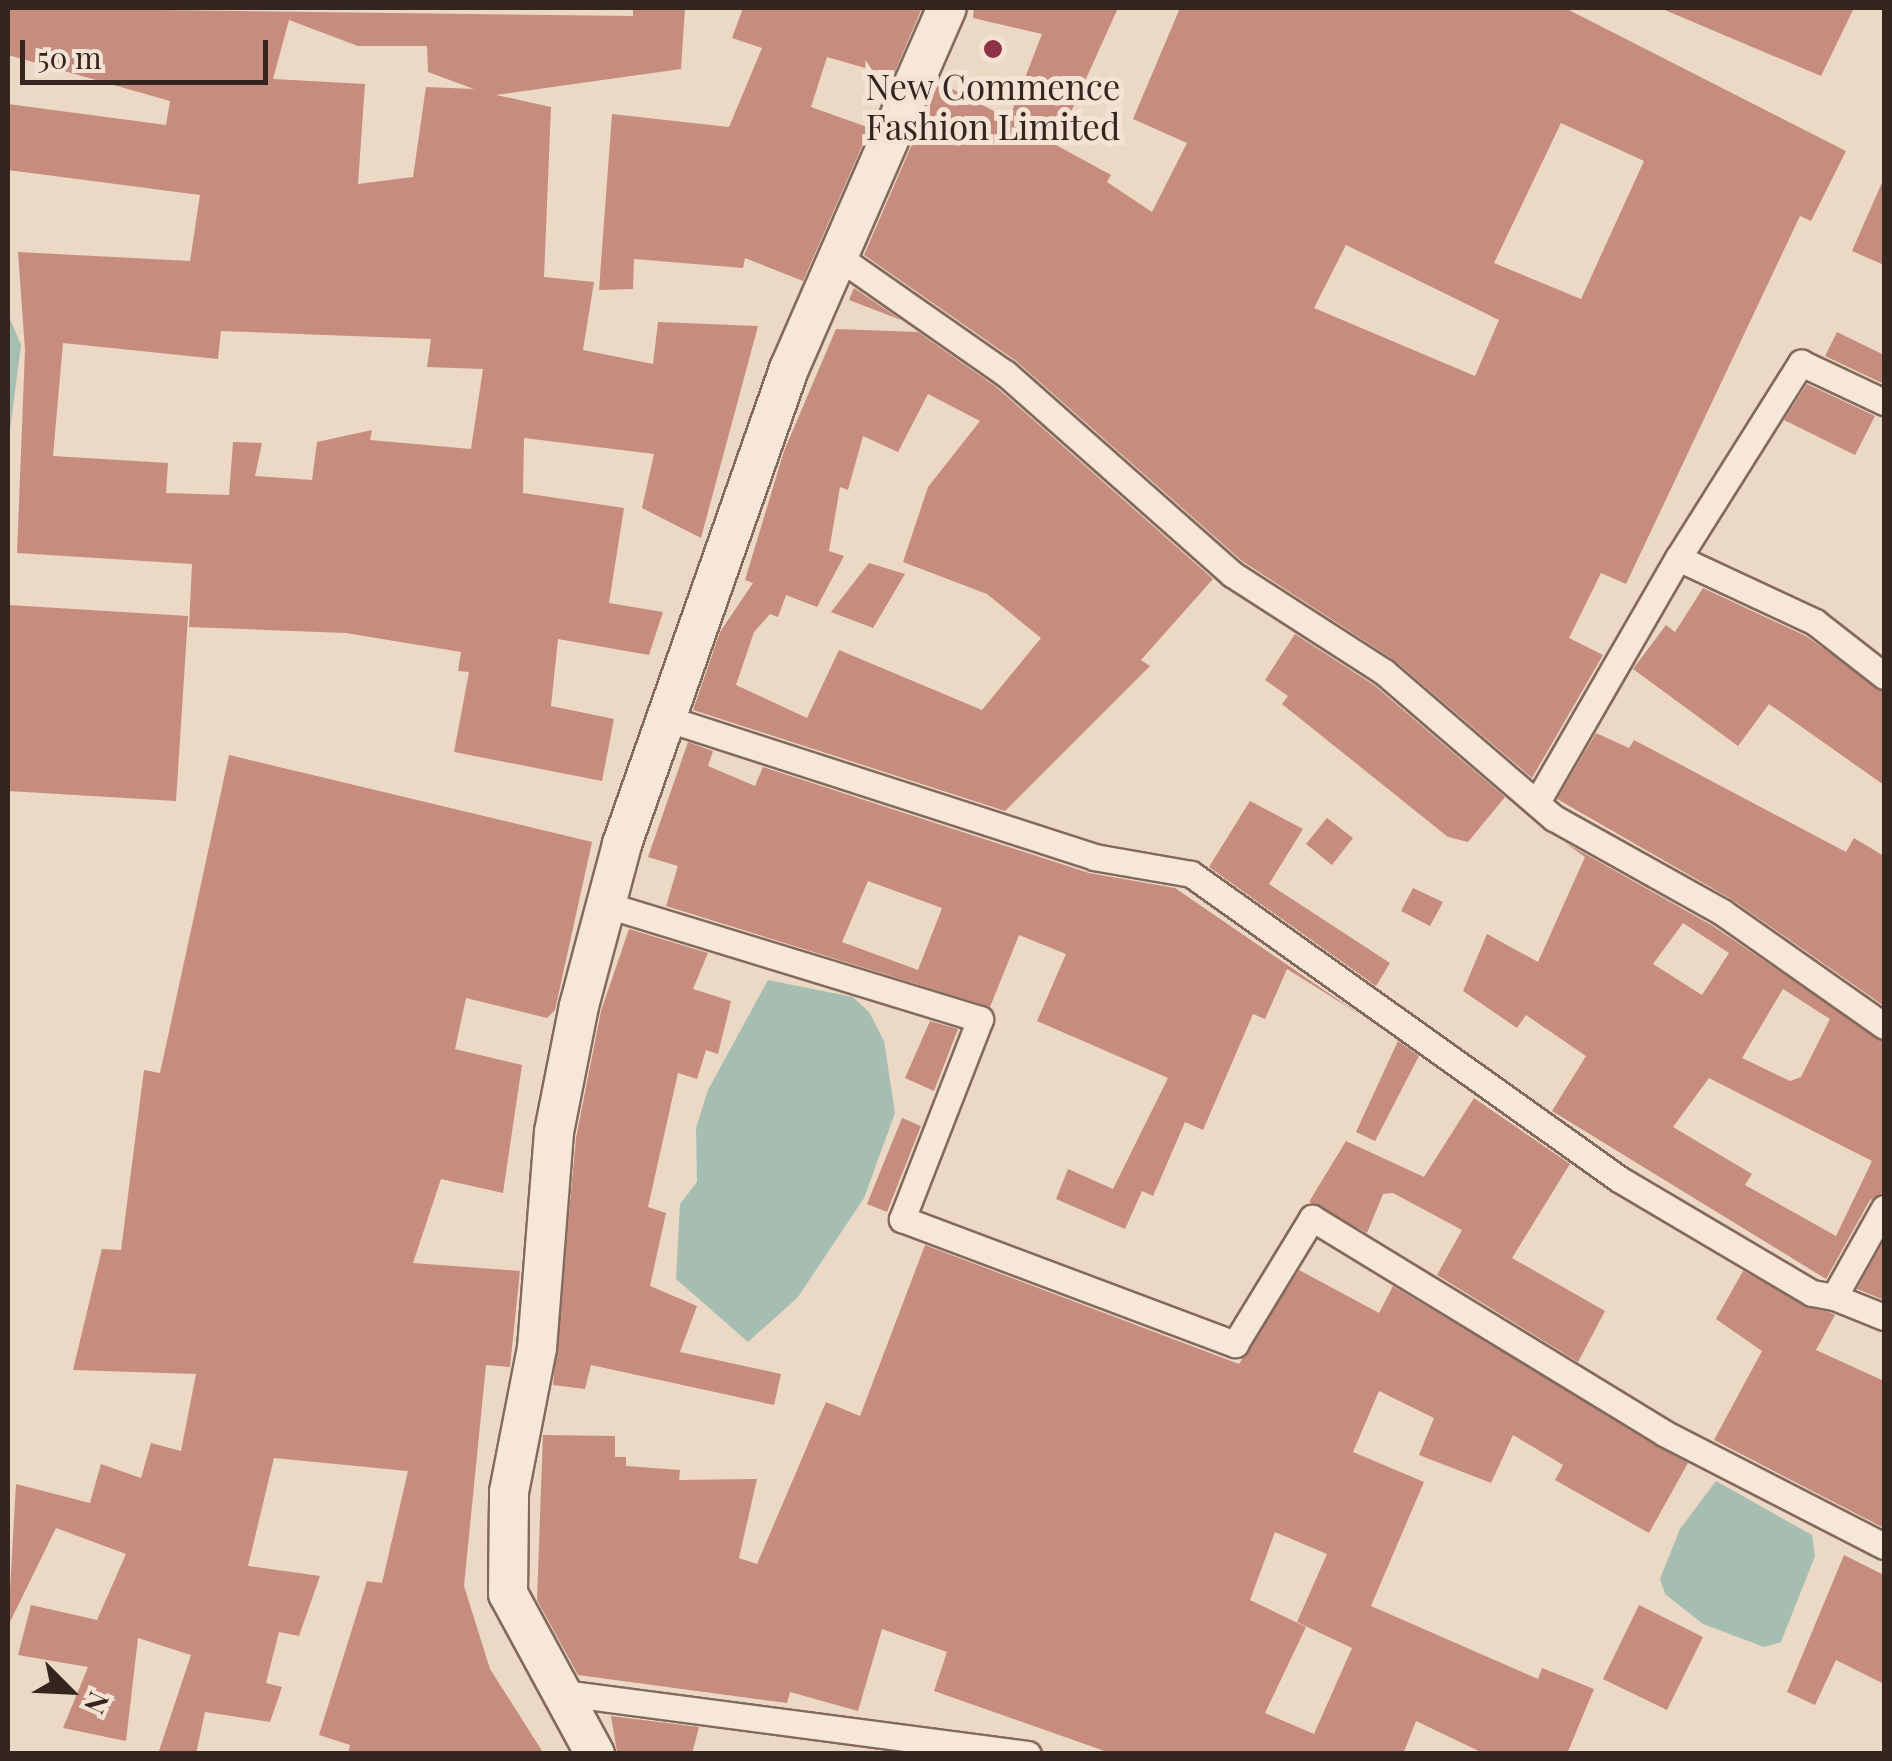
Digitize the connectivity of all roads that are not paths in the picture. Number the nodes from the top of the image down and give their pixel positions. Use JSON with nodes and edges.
{"nodes":[{"id":1,"x":947,"y":8,"type":"edge"},
{"id":2,"x":837,"y":256,"type":"junction"},
{"id":3,"x":1884,"y":402,"type":"edge"},
{"id":4,"x":1678,"y":558,"type":"junction"},
{"id":5,"x":1884,"y":676,"type":"edge"},
{"id":6,"x":668,"y":719,"type":"junction"},
{"id":7,"x":1536,"y":802,"type":"junction"},
{"id":8,"x":607,"y":905,"type":"junction"},
{"id":9,"x":1884,"y":1026,"type":"edge"},
{"id":10,"x":1884,"y":1208,"type":"edge"},
{"id":11,"x":1834,"y":1296,"type":"junction"},
{"id":12,"x":1884,"y":1317,"type":"edge"},
{"id":13,"x":1884,"y":1546,"type":"edge"},
{"id":14,"x":556,"y":1692,"type":"junction"},
{"id":15,"x":595,"y":1754,"type":"edge"},
{"id":16,"x":1028,"y":1754,"type":"edge"}],
"edges":[{"from":1,"to":2,"type":"street"},
{"from":2,"to":6,"type":"street"},
{"from":2,"to":7,"type":"street"},
{"from":3,"to":4,"type":"street"},
{"from":4,"to":5,"type":"street"},
{"from":4,"to":7,"type":"street"},
{"from":6,"to":8,"type":"street"},
{"from":6,"to":11,"type":"street"},
{"from":7,"to":9,"type":"street"},
{"from":8,"to":13,"type":"street"},
{"from":8,"to":14,"type":"street"},
{"from":10,"to":11,"type":"street"},
{"from":11,"to":12,"type":"street"},
{"from":14,"to":15,"type":"street"},
{"from":14,"to":16,"type":"street"}]}
